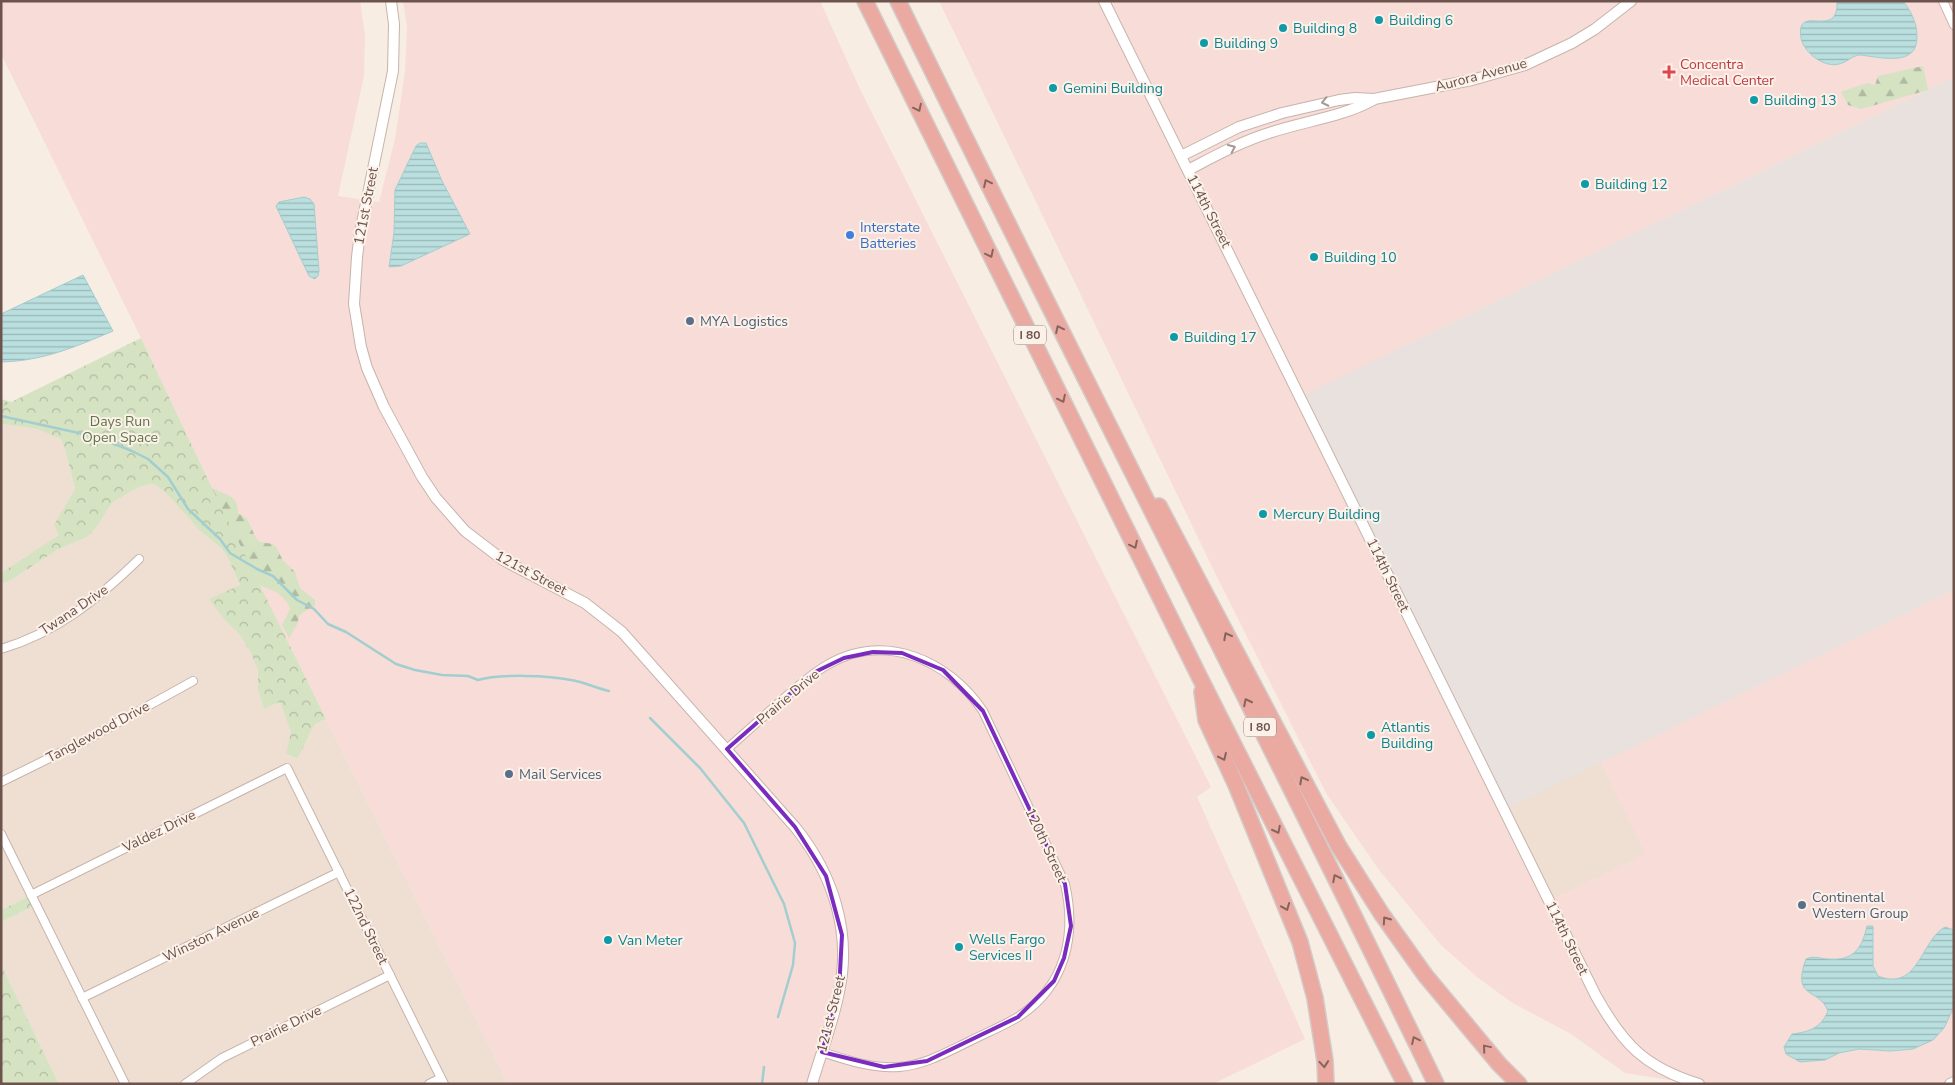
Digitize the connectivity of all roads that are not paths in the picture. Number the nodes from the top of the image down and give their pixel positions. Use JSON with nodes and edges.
{"nodes":[{"id":1,"x":391,"y":1,"type":"edge"},
{"id":2,"x":854,"y":1,"type":"edge"},
{"id":3,"x":865,"y":1,"type":"edge"},
{"id":4,"x":898,"y":1,"type":"edge"},
{"id":5,"x":905,"y":1,"type":"edge"},
{"id":6,"x":1104,"y":1,"type":"edge"},
{"id":7,"x":1631,"y":1,"type":"edge"},
{"id":8,"x":1943,"y":1,"type":"edge"},
{"id":9,"x":1954,"y":25,"type":"edge"},
{"id":10,"x":921,"y":48,"type":"junction"},
{"id":11,"x":896,"y":64,"type":"junction"},
{"id":12,"x":1374,"y":100,"type":"junction"},
{"id":13,"x":1181,"y":156,"type":"junction"},
{"id":14,"x":1188,"y":170,"type":"junction"},
{"id":15,"x":1081,"y":373,"type":"junction"},
{"id":16,"x":139,"y":559,"type":"dead end"},
{"id":17,"x":1,"y":648,"type":"edge"},
{"id":18,"x":1200,"y":678,"type":"junction"},
{"id":19,"x":193,"y":681,"type":"dead end"},
{"id":20,"x":983,"y":711,"type":"joint"},
{"id":21,"x":727,"y":749,"type":"junction"},
{"id":22,"x":287,"y":768,"type":"joint"},
{"id":23,"x":1,"y":782,"type":"edge"},
{"id":24,"x":1,"y":834,"type":"edge"},
{"id":25,"x":339,"y":872,"type":"junction"},
{"id":26,"x":31,"y":895,"type":"junction"},
{"id":27,"x":390,"y":975,"type":"junction"},
{"id":28,"x":82,"y":998,"type":"junction"},
{"id":29,"x":822,"y":1052,"type":"junction"},
{"id":30,"x":442,"y":1081,"type":"edge"},
{"id":31,"x":125,"y":1084,"type":"edge"},
{"id":32,"x":185,"y":1084,"type":"edge"},
{"id":33,"x":429,"y":1084,"type":"edge"},
{"id":34,"x":812,"y":1084,"type":"edge"},
{"id":35,"x":1326,"y":1084,"type":"edge"},
{"id":36,"x":1405,"y":1084,"type":"edge"},
{"id":37,"x":1436,"y":1084,"type":"edge"},
{"id":38,"x":1518,"y":1084,"type":"edge"},
{"id":39,"x":1699,"y":1084,"type":"edge"}],
"edges":[{"from":1,"to":21,"type":"street","name":"121st Street"},
{"from":2,"to":11,"type":"highway"},
{"from":3,"to":11,"type":"highway","number":"I 80"},
{"from":4,"to":10,"type":"highway","number":"I 80"},
{"from":5,"to":10,"type":"highway"},
{"from":6,"to":13,"type":"street","name":"114th Street"},
{"from":7,"to":12,"type":"street","name":"Aurora Avenue"},
{"from":8,"to":9,"type":"street"},
{"from":15,"to":10,"type":"highway","number":"I 80","one_way":true},
{"from":11,"to":18,"type":"highway","number":"I 80","one_way":true},
{"from":12,"to":13,"type":"street","name":"Aurora Avenue","one_way":true},
{"from":14,"to":12,"type":"street","name":"Aurora Avenue","one_way":true},
{"from":13,"to":14,"type":"street","name":"114th Street"},
{"from":14,"to":39,"type":"street","name":"114th Street"},
{"from":37,"to":15,"type":"highway","number":"I 80","one_way":true},
{"from":38,"to":15,"type":"highway","one_way":true},
{"from":16,"to":17,"type":"street","name":"Twana Drive"},
{"from":18,"to":35,"type":"highway","one_way":true},
{"from":18,"to":36,"type":"highway","number":"I 80","one_way":true},
{"from":19,"to":23,"type":"street","name":"Tanglewood Drive"},
{"from":20,"to":21,"type":"street","name":"Prairie Drive"},
{"from":20,"to":29,"type":"street","name":"120th Street"},
{"from":21,"to":29,"type":"street","name":"121st Street"},
{"from":22,"to":25,"type":"street","name":"122nd Street"},
{"from":22,"to":26,"type":"street","name":"Valdez Drive"},
{"from":24,"to":26,"type":"street"},
{"from":25,"to":27,"type":"street","name":"122nd Street"},
{"from":25,"to":28,"type":"street","name":"Winston Avenue"},
{"from":26,"to":28,"type":"street"},
{"from":27,"to":30,"type":"street","name":"122nd Street"},
{"from":27,"to":32,"type":"street","name":"Prairie Drive"},
{"from":28,"to":31,"type":"street"},
{"from":29,"to":34,"type":"street","name":"121st Street"},
{"from":30,"to":33,"type":"street"}]}
